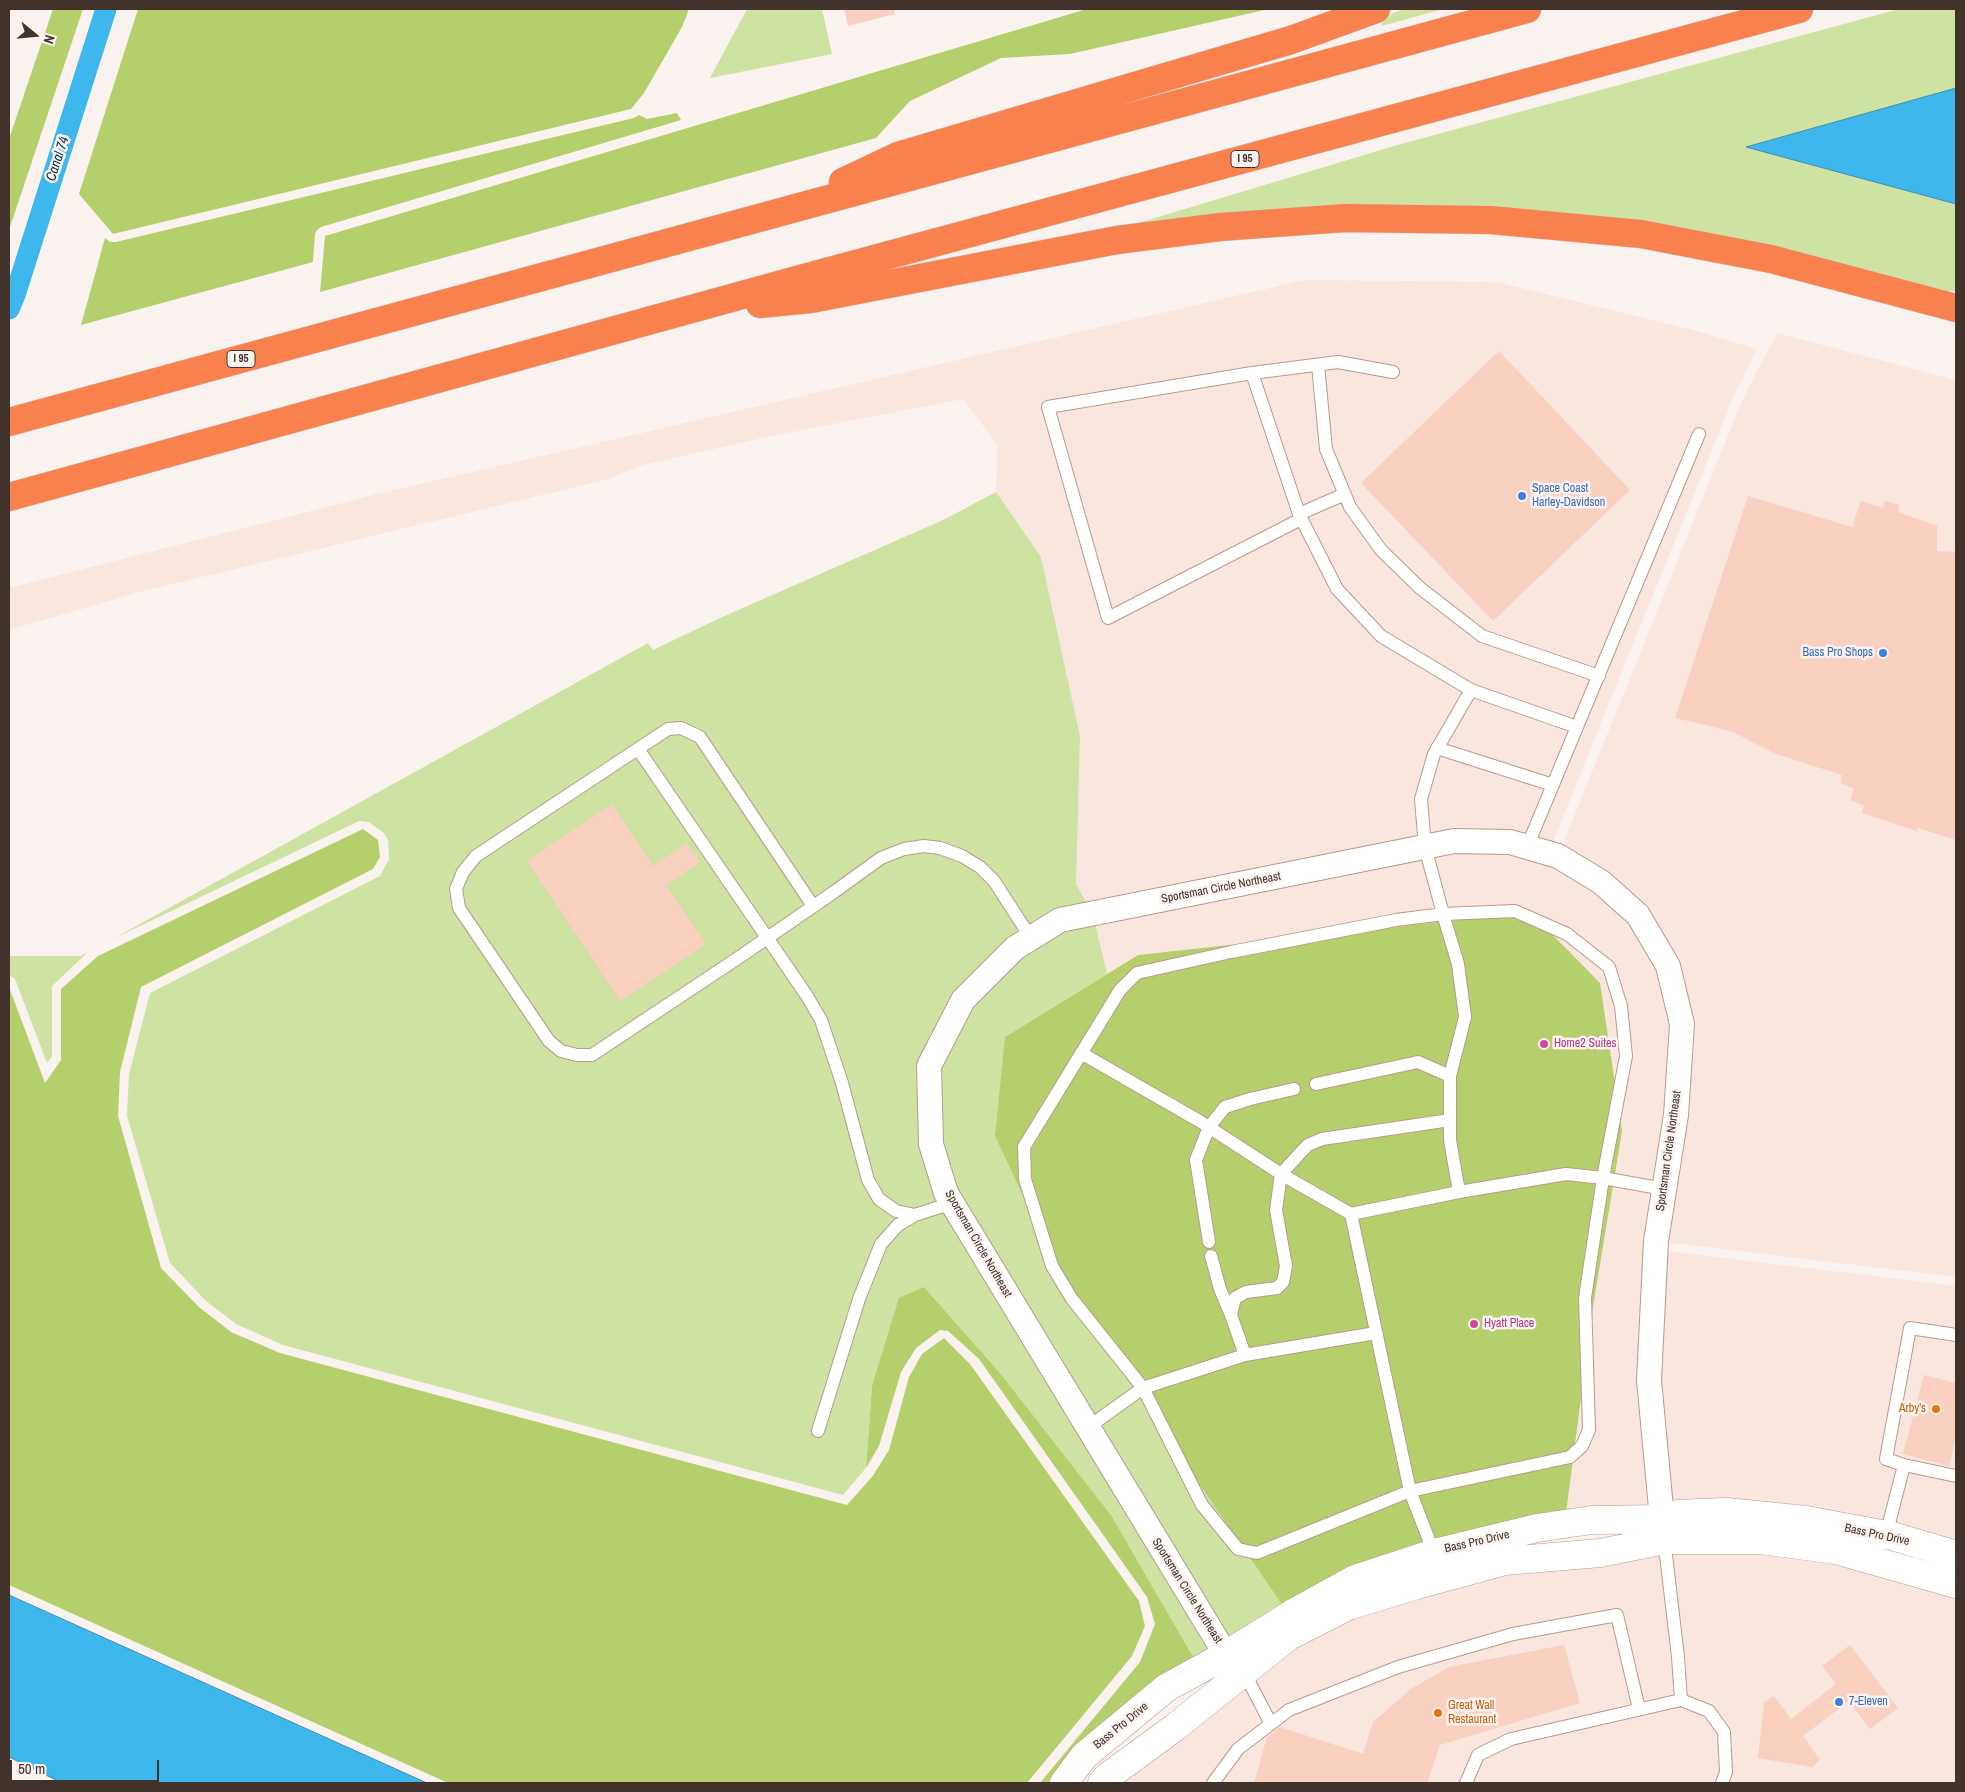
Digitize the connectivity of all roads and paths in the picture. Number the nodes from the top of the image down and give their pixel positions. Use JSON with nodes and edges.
{"nodes":[{"id":1,"x":1376,"y":9,"type":"edge"},
{"id":2,"x":1526,"y":9,"type":"edge"},
{"id":3,"x":1799,"y":9,"type":"edge"},
{"id":4,"x":775,"y":214,"type":"junction"},
{"id":5,"x":1956,"y":308,"type":"edge"},
{"id":6,"x":691,"y":310,"type":"junction"},
{"id":7,"x":1318,"y":365,"type":"junction"},
{"id":8,"x":1252,"y":372,"type":"junction"},
{"id":9,"x":1393,"y":372,"type":"dead end"},
{"id":10,"x":9,"y":422,"type":"edge"},
{"id":11,"x":1699,"y":434,"type":"dead end"},
{"id":12,"x":1345,"y":494,"type":"junction"},
{"id":13,"x":9,"y":497,"type":"edge"},
{"id":14,"x":1300,"y":516,"type":"junction"},
{"id":15,"x":1599,"y":676,"type":"junction"},
{"id":16,"x":1471,"y":690,"type":"junction"},
{"id":17,"x":1577,"y":727,"type":"junction"},
{"id":18,"x":1437,"y":748,"type":"junction"},
{"id":19,"x":638,"y":749,"type":"junction"},
{"id":20,"x":1553,"y":785,"type":"junction"},
{"id":21,"x":1425,"y":847,"type":"junction"},
{"id":22,"x":1527,"y":847,"type":"junction"},
{"id":23,"x":813,"y":906,"type":"junction"},
{"id":24,"x":1443,"y":914,"type":"junction"},
{"id":25,"x":767,"y":938,"type":"junction"},
{"id":26,"x":1031,"y":938,"type":"junction"},
{"id":27,"x":1081,"y":1053,"type":"junction"},
{"id":28,"x":1450,"y":1076,"type":"junction"},
{"id":29,"x":1316,"y":1084,"type":"dead end"},
{"id":30,"x":1294,"y":1089,"type":"dead end"},
{"id":31,"x":1450,"y":1120,"type":"junction"},
{"id":32,"x":1209,"y":1127,"type":"junction"},
{"id":33,"x":1281,"y":1174,"type":"junction"},
{"id":34,"x":1603,"y":1178,"type":"junction"},
{"id":35,"x":1664,"y":1189,"type":"junction"},
{"id":36,"x":1459,"y":1192,"type":"junction"},
{"id":37,"x":952,"y":1203,"type":"junction"},
{"id":38,"x":1351,"y":1214,"type":"junction"},
{"id":39,"x":914,"y":1215,"type":"junction"},
{"id":40,"x":1209,"y":1242,"type":"dead end"},
{"id":41,"x":1211,"y":1256,"type":"dead end"},
{"id":42,"x":1231,"y":1315,"type":"junction"},
{"id":43,"x":1376,"y":1333,"type":"junction"},
{"id":44,"x":1956,"y":1335,"type":"edge"},
{"id":45,"x":1245,"y":1355,"type":"junction"},
{"id":46,"x":1143,"y":1388,"type":"junction"},
{"id":47,"x":1087,"y":1428,"type":"junction"},
{"id":48,"x":818,"y":1431,"type":"dead end"},
{"id":49,"x":1904,"y":1465,"type":"junction"},
{"id":50,"x":1956,"y":1476,"type":"edge"},
{"id":51,"x":1410,"y":1491,"type":"junction"},
{"id":52,"x":1663,"y":1530,"type":"junction"},
{"id":53,"x":1886,"y":1535,"type":"junction"},
{"id":54,"x":1434,"y":1553,"type":"junction"},
{"id":55,"x":1956,"y":1555,"type":"edge"},
{"id":56,"x":1956,"y":1584,"type":"edge"},
{"id":57,"x":1235,"y":1664,"type":"junction"},
{"id":58,"x":1681,"y":1700,"type":"junction"},
{"id":59,"x":1639,"y":1709,"type":"junction"},
{"id":60,"x":1271,"y":1724,"type":"junction"},
{"id":61,"x":1064,"y":1783,"type":"edge"},
{"id":62,"x":1102,"y":1783,"type":"edge"},
{"id":63,"x":1213,"y":1783,"type":"edge"},
{"id":64,"x":1466,"y":1783,"type":"edge"},
{"id":65,"x":1722,"y":1783,"type":"edge"}],
"edges":[{"from":1,"to":4,"type":"highway"},
{"from":2,"to":4,"type":"highway","number":"I 95"},
{"from":3,"to":6,"type":"highway","number":"I 95"},
{"from":4,"to":10,"type":"highway","number":"I 95"},
{"from":5,"to":6,"type":"highway"},
{"from":6,"to":13,"type":"highway","number":"I 95"},
{"from":7,"to":8,"type":"lane"},
{"from":7,"to":9,"type":"lane"},
{"from":7,"to":12,"type":"lane"},
{"from":8,"to":14,"type":"lane"},
{"from":8,"to":14,"type":"lane"},
{"from":11,"to":15,"type":"lane"},
{"from":12,"to":14,"type":"lane"},
{"from":12,"to":15,"type":"lane"},
{"from":14,"to":16,"type":"lane"},
{"from":15,"to":17,"type":"lane"},
{"from":16,"to":17,"type":"lane"},
{"from":16,"to":18,"type":"lane"},
{"from":17,"to":20,"type":"lane"},
{"from":18,"to":20,"type":"lane"},
{"from":18,"to":21,"type":"lane"},
{"from":19,"to":23,"type":"lane"},
{"from":19,"to":25,"type":"lane"},
{"from":19,"to":25,"type":"lane"},
{"from":20,"to":22,"type":"lane"},
{"from":21,"to":22,"type":"street","name":"Sportsman Circle Northeast"},
{"from":21,"to":24,"type":"lane"},
{"from":21,"to":26,"type":"street","name":"Sportsman Circle Northeast"},
{"from":22,"to":35,"type":"street","name":"Sportsman Circle Northeast"},
{"from":23,"to":25,"type":"lane"},
{"from":23,"to":26,"type":"lane"},
{"from":24,"to":27,"type":"lane"},
{"from":24,"to":28,"type":"lane"},
{"from":24,"to":34,"type":"lane"},
{"from":25,"to":39,"type":"lane"},
{"from":26,"to":37,"type":"street","name":"Sportsman Circle Northeast"},
{"from":27,"to":32,"type":"lane"},
{"from":27,"to":46,"type":"lane"},
{"from":28,"to":29,"type":"lane"},
{"from":28,"to":31,"type":"lane"},
{"from":30,"to":32,"type":"lane"},
{"from":31,"to":33,"type":"lane"},
{"from":31,"to":36,"type":"lane"},
{"from":32,"to":33,"type":"lane"},
{"from":32,"to":40,"type":"lane"},
{"from":33,"to":38,"type":"lane"},
{"from":33,"to":42,"type":"lane"},
{"from":34,"to":35,"type":"lane"},
{"from":34,"to":36,"type":"lane"},
{"from":34,"to":51,"type":"lane"},
{"from":35,"to":52,"type":"street","name":"Sportsman Circle Northeast"},
{"from":36,"to":38,"type":"lane"},
{"from":37,"to":39,"type":"lane"},
{"from":37,"to":47,"type":"street","name":"Sportsman Circle Northeast"},
{"from":38,"to":43,"type":"lane"},
{"from":39,"to":48,"type":"lane"},
{"from":41,"to":42,"type":"lane"},
{"from":42,"to":45,"type":"lane"},
{"from":43,"to":45,"type":"lane"},
{"from":43,"to":51,"type":"lane"},
{"from":44,"to":49,"type":"lane"},
{"from":45,"to":46,"type":"lane"},
{"from":46,"to":47,"type":"lane"},
{"from":46,"to":51,"type":"lane"},
{"from":47,"to":57,"type":"street","name":"Sportsman Circle Northeast"},
{"from":49,"to":50,"type":"lane"},
{"from":49,"to":53,"type":"lane"},
{"from":51,"to":54,"type":"lane"},
{"from":52,"to":53,"type":"street","name":"Bass Pro Drive"},
{"from":52,"to":54,"type":"street","name":"Bass Pro Drive"},
{"from":52,"to":56,"type":"street","name":"Bass Pro Drive"},
{"from":52,"to":57,"type":"street","name":"Bass Pro Drive"},
{"from":52,"to":58,"type":"lane"},
{"from":53,"to":55,"type":"street","name":"Bass Pro Drive"},
{"from":54,"to":57,"type":"street","name":"Bass Pro Drive"},
{"from":57,"to":60,"type":"lane"},
{"from":57,"to":61,"type":"street","name":"Bass Pro Drive"},
{"from":57,"to":62,"type":"street","name":"Bass Pro Drive"},
{"from":58,"to":59,"type":"lane"},
{"from":58,"to":65,"type":"lane"},
{"from":59,"to":60,"type":"lane"},
{"from":59,"to":64,"type":"lane"},
{"from":60,"to":63,"type":"lane"}]}
